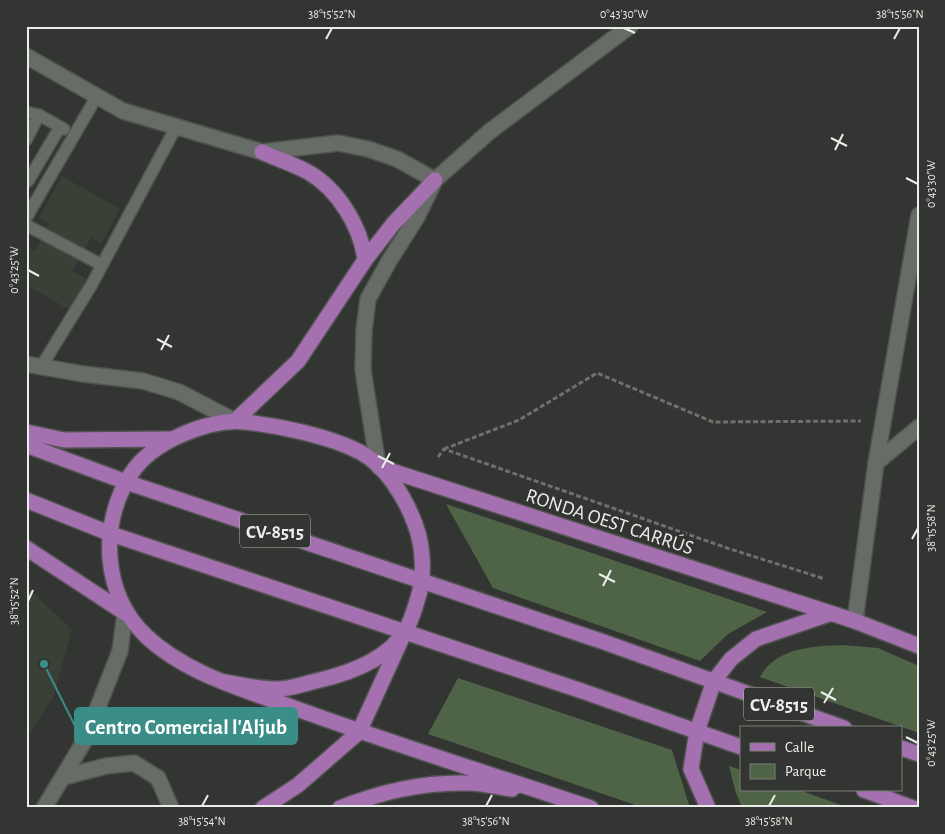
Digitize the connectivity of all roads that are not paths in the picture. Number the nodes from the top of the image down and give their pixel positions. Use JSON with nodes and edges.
{"nodes":[{"id":1,"x":630,"y":26,"type":"edge"},
{"id":2,"x":26,"y":56,"type":"edge"},
{"id":3,"x":97,"y":96,"type":"junction"},
{"id":4,"x":26,"y":112,"type":"edge"},
{"id":5,"x":39,"y":115,"type":"junction"},
{"id":6,"x":60,"y":127,"type":"junction"},
{"id":7,"x":176,"y":127,"type":"junction"},
{"id":8,"x":74,"y":135,"type":"junction"},
{"id":9,"x":26,"y":140,"type":"edge"},
{"id":10,"x":262,"y":152,"type":"junction"},
{"id":11,"x":435,"y":180,"type":"junction"},
{"id":12,"x":28,"y":181,"type":"dead end"},
{"id":13,"x":919,"y":215,"type":"edge"},
{"id":14,"x":26,"y":218,"type":"edge"},
{"id":15,"x":26,"y":225,"type":"edge"},
{"id":16,"x":365,"y":260,"type":"junction"},
{"id":17,"x":102,"y":264,"type":"junction"},
{"id":18,"x":33,"y":366,"type":"edge"},
{"id":19,"x":235,"y":421,"type":"junction"},
{"id":20,"x":919,"y":427,"type":"edge"},
{"id":21,"x":26,"y":432,"type":"edge"},
{"id":22,"x":173,"y":438,"type":"junction"},
{"id":23,"x":26,"y":445,"type":"edge"},
{"id":24,"x":876,"y":463,"type":"junction"},
{"id":25,"x":378,"y":466,"type":"junction"},
{"id":26,"x":126,"y":482,"type":"junction"},
{"id":27,"x":26,"y":500,"type":"edge"},
{"id":28,"x":111,"y":534,"type":"junction"},
{"id":29,"x":26,"y":548,"type":"edge"},
{"id":30,"x":423,"y":581,"type":"junction"},
{"id":31,"x":125,"y":613,"type":"junction"},
{"id":32,"x":829,"y":614,"type":"junction"},
{"id":33,"x":855,"y":621,"type":"junction"},
{"id":34,"x":405,"y":632,"type":"junction"},
{"id":35,"x":919,"y":646,"type":"edge"},
{"id":36,"x":714,"y":681,"type":"junction"},
{"id":37,"x":225,"y":682,"type":"junction"},
{"id":38,"x":838,"y":726,"type":"edge"},
{"id":39,"x":697,"y":731,"type":"junction"},
{"id":40,"x":359,"y":732,"type":"junction"},
{"id":41,"x":740,"y":747,"type":"edge"},
{"id":42,"x":902,"y":748,"type":"edge"},
{"id":43,"x":919,"y":754,"type":"edge"},
{"id":44,"x":64,"y":777,"type":"junction"},
{"id":45,"x":869,"y":792,"type":"edge"},
{"id":46,"x":551,"y":794,"type":"junction"},
{"id":47,"x":44,"y":808,"type":"edge"},
{"id":48,"x":171,"y":808,"type":"edge"},
{"id":49,"x":262,"y":808,"type":"edge"},
{"id":50,"x":340,"y":808,"type":"edge"},
{"id":51,"x":591,"y":808,"type":"edge"},
{"id":52,"x":708,"y":808,"type":"edge"},
{"id":53,"x":913,"y":808,"type":"edge"}],
"edges":[{"from":1,"to":11,"type":"street"},
{"from":2,"to":3,"type":"street"},
{"from":3,"to":7,"type":"street"},
{"from":3,"to":8,"type":"lane"},
{"from":4,"to":5,"type":"lane"},
{"from":5,"to":6,"type":"lane"},
{"from":5,"to":9,"type":"lane"},
{"from":6,"to":8,"type":"lane"},
{"from":6,"to":12,"type":"lane"},
{"from":7,"to":10,"type":"street"},
{"from":7,"to":17,"type":"lane"},
{"from":8,"to":14,"type":"lane"},
{"from":10,"to":11,"type":"street"},
{"from":10,"to":16,"type":"main road"},
{"from":11,"to":16,"type":"main road"},
{"from":11,"to":25,"type":"street"},
{"from":13,"to":24,"type":"street"},
{"from":15,"to":17,"type":"lane"},
{"from":16,"to":19,"type":"main road"},
{"from":17,"to":18,"type":"lane"},
{"from":18,"to":19,"type":"street"},
{"from":19,"to":22,"type":"main road","name":"RONDA OEST CARRÚS"},
{"from":19,"to":25,"type":"main road","name":"RONDA OEST CARRÚS"},
{"from":20,"to":24,"type":"street"},
{"from":21,"to":22,"type":"main road","name":"RONDA OEST CARRÚS"},
{"from":22,"to":26,"type":"main road","name":"RONDA OEST CARRÚS"},
{"from":23,"to":26,"type":"main road","number":"CV-8515"},
{"from":24,"to":33,"type":"street"},
{"from":25,"to":30,"type":"main road","name":"RONDA OEST CARRÚS"},
{"from":25,"to":32,"type":"main road","name":"RONDA OEST CARRÚS"},
{"from":26,"to":28,"type":"main road","name":"RONDA OEST CARRÚS"},
{"from":26,"to":30,"type":"main road","number":"CV-8515"},
{"from":27,"to":28,"type":"main road","number":"CV-8515"},
{"from":28,"to":31,"type":"main road","name":"RONDA OEST CARRÚS"},
{"from":28,"to":34,"type":"main road","number":"CV-8515"},
{"from":29,"to":31,"type":"main road","name":"RONDA OEST CARRÚS"},
{"from":30,"to":34,"type":"main road","name":"RONDA OEST CARRÚS"},
{"from":30,"to":36,"type":"main road","number":"CV-8515"},
{"from":31,"to":37,"type":"main road","name":"RONDA OEST CARRÚS"},
{"from":31,"to":44,"type":"street"},
{"from":32,"to":33,"type":"main road","name":"RONDA OEST CARRÚS"},
{"from":32,"to":36,"type":"main road"},
{"from":33,"to":35,"type":"main road","name":"RONDA OEST CARRÚS"},
{"from":34,"to":37,"type":"main road","name":"RONDA OEST CARRÚS"},
{"from":34,"to":39,"type":"main road","number":"CV-8515"},
{"from":34,"to":40,"type":"main road"},
{"from":36,"to":38,"type":"main road","number":"CV-8515"},
{"from":36,"to":39,"type":"main road"},
{"from":37,"to":40,"type":"main road","name":"RONDA OEST CARRÚS"},
{"from":39,"to":41,"type":"main road","number":"CV-8515"},
{"from":39,"to":52,"type":"main road"},
{"from":40,"to":46,"type":"main road","name":"RONDA OEST CARRÚS"},
{"from":40,"to":49,"type":"main road"},
{"from":42,"to":43,"type":"main road"},
{"from":44,"to":47,"type":"street"},
{"from":44,"to":48,"type":"street"},
{"from":45,"to":53,"type":"main road"},
{"from":46,"to":50,"type":"main road"},
{"from":46,"to":51,"type":"main road","name":"RONDA OEST CARRÚS"}]}
